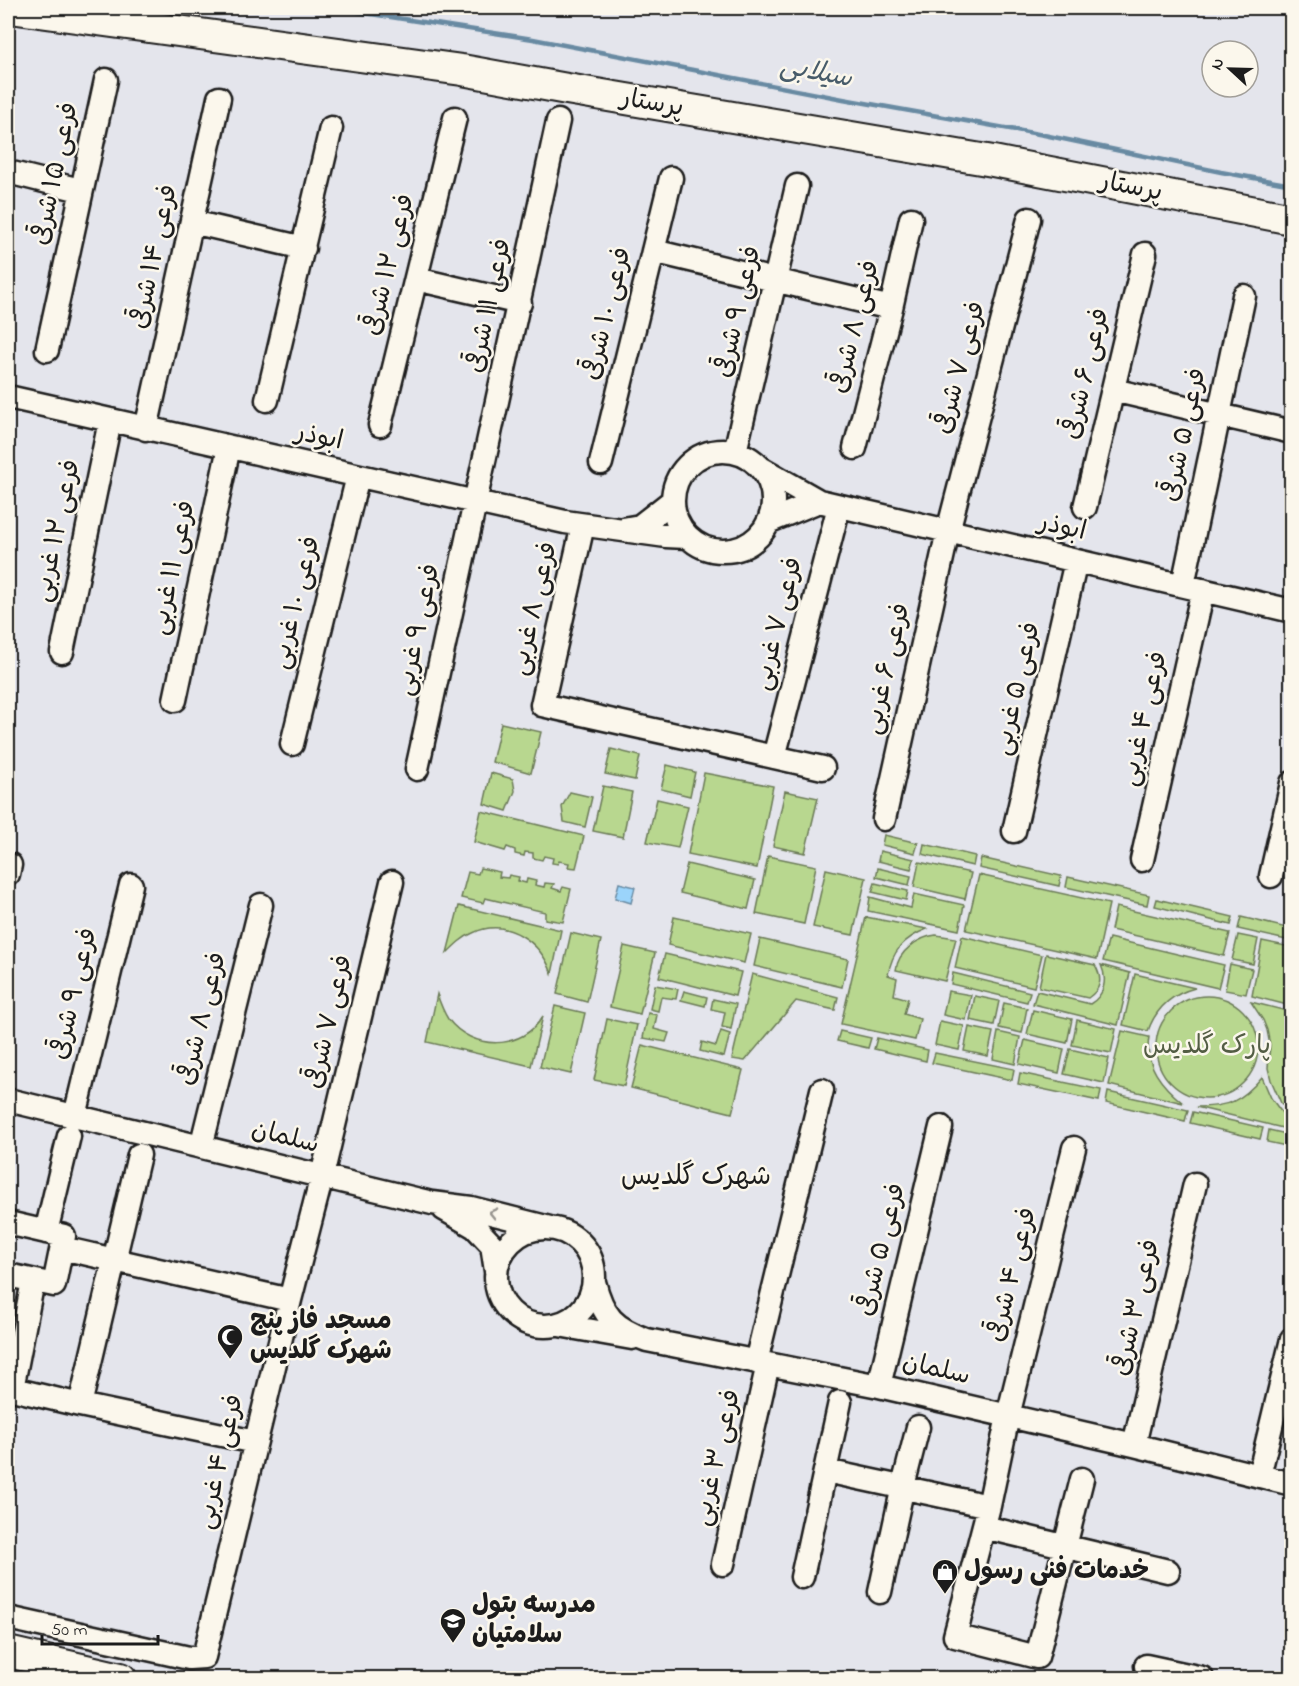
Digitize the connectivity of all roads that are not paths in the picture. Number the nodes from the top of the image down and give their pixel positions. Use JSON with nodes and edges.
{"nodes":[{"id":1,"x":10,"y":8,"type":"edge"},
{"id":2,"x":106,"y":80,"type":"dead end"},
{"id":3,"x":219,"y":98,"type":"dead end"},
{"id":4,"x":455,"y":118,"type":"dead end"},
{"id":5,"x":558,"y":121,"type":"dead end"},
{"id":6,"x":331,"y":128,"type":"dead end"},
{"id":7,"x":8,"y":172,"type":"edge"},
{"id":8,"x":671,"y":178,"type":"dead end"},
{"id":9,"x":797,"y":186,"type":"dead end"},
{"id":10,"x":80,"y":190,"type":"junction"},
{"id":11,"x":911,"y":219,"type":"dead end"},
{"id":12,"x":1029,"y":219,"type":"dead end"},
{"id":13,"x":1292,"y":219,"type":"edge"},
{"id":14,"x":192,"y":222,"type":"junction"},
{"id":15,"x":304,"y":248,"type":"junction"},
{"id":16,"x":653,"y":251,"type":"junction"},
{"id":17,"x":1145,"y":254,"type":"dead end"},
{"id":18,"x":416,"y":279,"type":"junction"},
{"id":19,"x":775,"y":281,"type":"junction"},
{"id":20,"x":1244,"y":296,"type":"dead end"},
{"id":21,"x":520,"y":303,"type":"junction"},
{"id":22,"x":891,"y":308,"type":"junction"},
{"id":23,"x":46,"y":350,"type":"dead end"},
{"id":24,"x":1113,"y":390,"type":"junction"},
{"id":25,"x":8,"y":397,"type":"edge"},
{"id":26,"x":267,"y":400,"type":"dead end"},
{"id":27,"x":1218,"y":414,"type":"junction"},
{"id":28,"x":110,"y":421,"type":"junction"},
{"id":29,"x":380,"y":425,"type":"dead end"},
{"id":30,"x":146,"y":429,"type":"junction"},
{"id":31,"x":1292,"y":432,"type":"edge"},
{"id":32,"x":229,"y":447,"type":"junction"},
{"id":33,"x":855,"y":448,"type":"dead end"},
{"id":34,"x":735,"y":452,"type":"junction"},
{"id":35,"x":601,"y":463,"type":"dead end"},
{"id":36,"x":761,"y":468,"type":"junction"},
{"id":37,"x":358,"y":476,"type":"junction"},
{"id":38,"x":672,"y":501,"type":"junction"},
{"id":39,"x":476,"y":502,"type":"junction"},
{"id":40,"x":829,"y":503,"type":"junction"},
{"id":41,"x":1085,"y":507,"type":"dead end"},
{"id":42,"x":770,"y":521,"type":"junction"},
{"id":43,"x":583,"y":525,"type":"junction"},
{"id":44,"x":618,"y":530,"type":"junction"},
{"id":45,"x":948,"y":531,"type":"junction"},
{"id":46,"x":687,"y":537,"type":"junction"},
{"id":47,"x":1076,"y":561,"type":"junction"},
{"id":48,"x":1193,"y":588,"type":"junction"},
{"id":49,"x":1292,"y":611,"type":"edge"},
{"id":50,"x":62,"y":652,"type":"dead end"},
{"id":51,"x":175,"y":700,"type":"dead end"},
{"id":52,"x":292,"y":744,"type":"dead end"},
{"id":53,"x":774,"y":757,"type":"junction"},
{"id":54,"x":823,"y":768,"type":"dead end"},
{"id":55,"x":417,"y":769,"type":"dead end"},
{"id":56,"x":1292,"y":783,"type":"edge"},
{"id":57,"x":884,"y":819,"type":"dead end"},
{"id":58,"x":1014,"y":831,"type":"dead end"},
{"id":59,"x":1142,"y":860,"type":"dead end"},
{"id":60,"x":1271,"y":876,"type":"dead end"},
{"id":61,"x":392,"y":882,"type":"dead end"},
{"id":62,"x":131,"y":885,"type":"dead end"},
{"id":63,"x":261,"y":905,"type":"dead end"},
{"id":64,"x":822,"y":1090,"type":"dead end"},
{"id":65,"x":8,"y":1100,"type":"edge"},
{"id":66,"x":72,"y":1126,"type":"junction"},
{"id":67,"x":941,"y":1127,"type":"dead end"},
{"id":68,"x":201,"y":1147,"type":"junction"},
{"id":69,"x":1074,"y":1148,"type":"dead end"},
{"id":70,"x":139,"y":1155,"type":"dead end"},
{"id":71,"x":322,"y":1176,"type":"junction"},
{"id":72,"x":1195,"y":1184,"type":"dead end"},
{"id":73,"x":432,"y":1203,"type":"junction"},
{"id":74,"x":8,"y":1223,"type":"edge"},
{"id":75,"x":550,"y":1228,"type":"junction"},
{"id":76,"x":54,"y":1240,"type":"junction"},
{"id":77,"x":114,"y":1259,"type":"junction"},
{"id":78,"x":496,"y":1272,"type":"junction"},
{"id":79,"x":8,"y":1275,"type":"edge"},
{"id":80,"x":33,"y":1281,"type":"junction"},
{"id":81,"x":594,"y":1282,"type":"junction"},
{"id":82,"x":290,"y":1300,"type":"junction"},
{"id":83,"x":559,"y":1325,"type":"junction"},
{"id":84,"x":1292,"y":1339,"type":"edge"},
{"id":85,"x":647,"y":1340,"type":"junction"},
{"id":86,"x":762,"y":1363,"type":"junction"},
{"id":87,"x":879,"y":1386,"type":"junction"},
{"id":88,"x":10,"y":1388,"type":"edge"},
{"id":89,"x":840,"y":1402,"type":"dead end"},
{"id":90,"x":80,"y":1406,"type":"junction"},
{"id":91,"x":1008,"y":1416,"type":"junction"},
{"id":92,"x":918,"y":1427,"type":"dead end"},
{"id":93,"x":255,"y":1442,"type":"junction"},
{"id":94,"x":1134,"y":1445,"type":"junction"},
{"id":95,"x":826,"y":1471,"type":"junction"},
{"id":96,"x":1259,"y":1476,"type":"junction"},
{"id":97,"x":1082,"y":1479,"type":"dead end"},
{"id":98,"x":1292,"y":1484,"type":"edge"},
{"id":99,"x":903,"y":1486,"type":"junction"},
{"id":100,"x":986,"y":1516,"type":"junction"},
{"id":101,"x":1064,"y":1546,"type":"junction"},
{"id":102,"x":723,"y":1564,"type":"dead end"},
{"id":103,"x":1168,"y":1571,"type":"dead end"},
{"id":104,"x":802,"y":1577,"type":"dead end"},
{"id":105,"x":880,"y":1592,"type":"dead end"},
{"id":106,"x":8,"y":1618,"type":"edge"},
{"id":107,"x":8,"y":1652,"type":"edge"},
{"id":108,"x":1146,"y":1666,"type":"dead end"},
{"id":109,"x":121,"y":1678,"type":"edge"},
{"id":110,"x":1202,"y":1678,"type":"edge"}],
"edges":[{"from":1,"to":13,"type":"main road","name":"پرستار"},
{"from":2,"to":10,"type":"street","name":"فرعی ۱۵ شرقی"},
{"from":3,"to":14,"type":"street","name":"فرعی ۱۴ شرقی"},
{"from":4,"to":18,"type":"street","name":"فرعی ۱۲ شرقی"},
{"from":5,"to":21,"type":"street","name":"فرعی ۱۱ شرقی"},
{"from":6,"to":15,"type":"street"},
{"from":7,"to":10,"type":"street"},
{"from":8,"to":16,"type":"street","name":"فرعی ۱۰ شرقی"},
{"from":9,"to":19,"type":"street","name":"فرعی ۹ شرقی"},
{"from":10,"to":23,"type":"street","name":"فرعی ۱۵ شرقی"},
{"from":11,"to":22,"type":"street","name":"فرعی ۸ شرقی"},
{"from":12,"to":45,"type":"street","name":"فرعی ۷ شرقی"},
{"from":14,"to":15,"type":"street"},
{"from":14,"to":30,"type":"street","name":"فرعی ۱۴ شرقی"},
{"from":15,"to":26,"type":"street"},
{"from":16,"to":19,"type":"street"},
{"from":16,"to":35,"type":"street","name":"فرعی ۱۰ شرقی"},
{"from":17,"to":24,"type":"street","name":"فرعی ۶ شرقی"},
{"from":18,"to":21,"type":"street"},
{"from":18,"to":29,"type":"street","name":"فرعی ۱۲ شرقی"},
{"from":19,"to":22,"type":"street"},
{"from":19,"to":34,"type":"street","name":"فرعی ۹ شرقی"},
{"from":20,"to":27,"type":"street","name":"فرعی ۵ شرقی"},
{"from":21,"to":39,"type":"street","name":"فرعی ۱۱ شرقی"},
{"from":22,"to":33,"type":"street","name":"فرعی ۸ شرقی"},
{"from":24,"to":27,"type":"street"},
{"from":24,"to":41,"type":"street","name":"فرعی ۶ شرقی"},
{"from":25,"to":28,"type":"street","name":"ابوذر"},
{"from":27,"to":31,"type":"street"},
{"from":27,"to":48,"type":"street","name":"فرعی ۵ شرقی"},
{"from":28,"to":30,"type":"street","name":"ابوذر"},
{"from":28,"to":50,"type":"street","name":"فرعی ۱۲ غربی"},
{"from":30,"to":32,"type":"street","name":"ابوذر"},
{"from":32,"to":37,"type":"street","name":"ابوذر"},
{"from":32,"to":51,"type":"street","name":"فرعی ۱۱ غربی"},
{"from":34,"to":36,"type":"street"},
{"from":34,"to":38,"type":"street"},
{"from":36,"to":40,"type":"street","name":"ابوذر"},
{"from":36,"to":42,"type":"street"},
{"from":37,"to":39,"type":"street","name":"ابوذر"},
{"from":37,"to":52,"type":"street","name":"فرعی ۱۰ غربی"},
{"from":38,"to":44,"type":"street"},
{"from":38,"to":46,"type":"street"},
{"from":39,"to":43,"type":"street","name":"ابوذر"},
{"from":39,"to":55,"type":"street","name":"فرعی ۹ غربی"},
{"from":40,"to":42,"type":"street"},
{"from":40,"to":45,"type":"street","name":"ابوذر"},
{"from":40,"to":53,"type":"street","name":"فرعی ۷ غربی"},
{"from":42,"to":46,"type":"street"},
{"from":43,"to":44,"type":"street","name":"ابوذر"},
{"from":43,"to":53,"type":"street","name":"فرعی ۸ غربی"},
{"from":44,"to":46,"type":"street","name":"ابوذر"},
{"from":45,"to":47,"type":"street","name":"ابوذر"},
{"from":45,"to":57,"type":"street","name":"فرعی ۶ غربی"},
{"from":47,"to":48,"type":"street","name":"ابوذر"},
{"from":47,"to":58,"type":"street","name":"فرعی ۵ غربی"},
{"from":48,"to":49,"type":"street","name":"ابوذر"},
{"from":48,"to":59,"type":"street","name":"فرعی ۴ غربی"},
{"from":53,"to":54,"type":"street"},
{"from":56,"to":60,"type":"street"},
{"from":61,"to":71,"type":"street","name":"فرعی ۷ شرقی"},
{"from":62,"to":66,"type":"street","name":"فرعی ۹ شرقی"},
{"from":63,"to":68,"type":"street","name":"فرعی ۸ شرقی"},
{"from":64,"to":86,"type":"street"},
{"from":65,"to":66,"type":"street","name":"سلمان"},
{"from":66,"to":68,"type":"street","name":"سلمان"},
{"from":66,"to":76,"type":"street","name":"فرعی ۹ شرقی"},
{"from":67,"to":87,"type":"street","name":"فرعی ۵ شرقی"},
{"from":68,"to":71,"type":"street","name":"سلمان"},
{"from":69,"to":91,"type":"street","name":"فرعی ۴ شرقی"},
{"from":70,"to":77,"type":"street"},
{"from":71,"to":73,"type":"street","name":"سلمان"},
{"from":71,"to":82,"type":"street","name":"فرعی ۴ غربی"},
{"from":72,"to":94,"type":"street","name":"فرعی ۳ شرقی"},
{"from":75,"to":73,"type":"street","name":"سلمان","one_way":true},
{"from":73,"to":78,"type":"street"},
{"from":74,"to":76,"type":"street"},
{"from":75,"to":78,"type":"street"},
{"from":75,"to":81,"type":"street"},
{"from":76,"to":77,"type":"street"},
{"from":76,"to":80,"type":"street","name":"فرعی ۹ شرقی"},
{"from":77,"to":82,"type":"street"},
{"from":77,"to":90,"type":"street"},
{"from":78,"to":83,"type":"street"},
{"from":79,"to":80,"type":"street"},
{"from":80,"to":88,"type":"street"},
{"from":81,"to":83,"type":"street"},
{"from":81,"to":85,"type":"street","name":"سلمان"},
{"from":82,"to":93,"type":"street","name":"فرعی ۴ غربی"},
{"from":83,"to":85,"type":"street"},
{"from":84,"to":96,"type":"street"},
{"from":85,"to":86,"type":"street","name":"سلمان"},
{"from":86,"to":87,"type":"street","name":"سلمان"},
{"from":86,"to":102,"type":"street","name":"فرعی ۳ غربی"},
{"from":87,"to":91,"type":"street","name":"سلمان"},
{"from":88,"to":90,"type":"street"},
{"from":89,"to":95,"type":"street"},
{"from":90,"to":93,"type":"street"},
{"from":91,"to":94,"type":"street","name":"سلمان"},
{"from":91,"to":100,"type":"street","name":"فرعی ۴ شرقی"},
{"from":92,"to":99,"type":"street"},
{"from":93,"to":106,"type":"street","name":"فرعی ۴ غربی"},
{"from":94,"to":96,"type":"street","name":"سلمان"},
{"from":95,"to":99,"type":"street"},
{"from":95,"to":104,"type":"street"},
{"from":96,"to":98,"type":"street","name":"سلمان"},
{"from":97,"to":101,"type":"street"},
{"from":99,"to":100,"type":"street"},
{"from":99,"to":105,"type":"street"},
{"from":100,"to":101,"type":"street"},
{"from":100,"to":101,"type":"street","name":"فرعی ۴ شرقی"},
{"from":101,"to":103,"type":"street"},
{"from":107,"to":109,"type":"main road"},
{"from":108,"to":110,"type":"street"}]}
